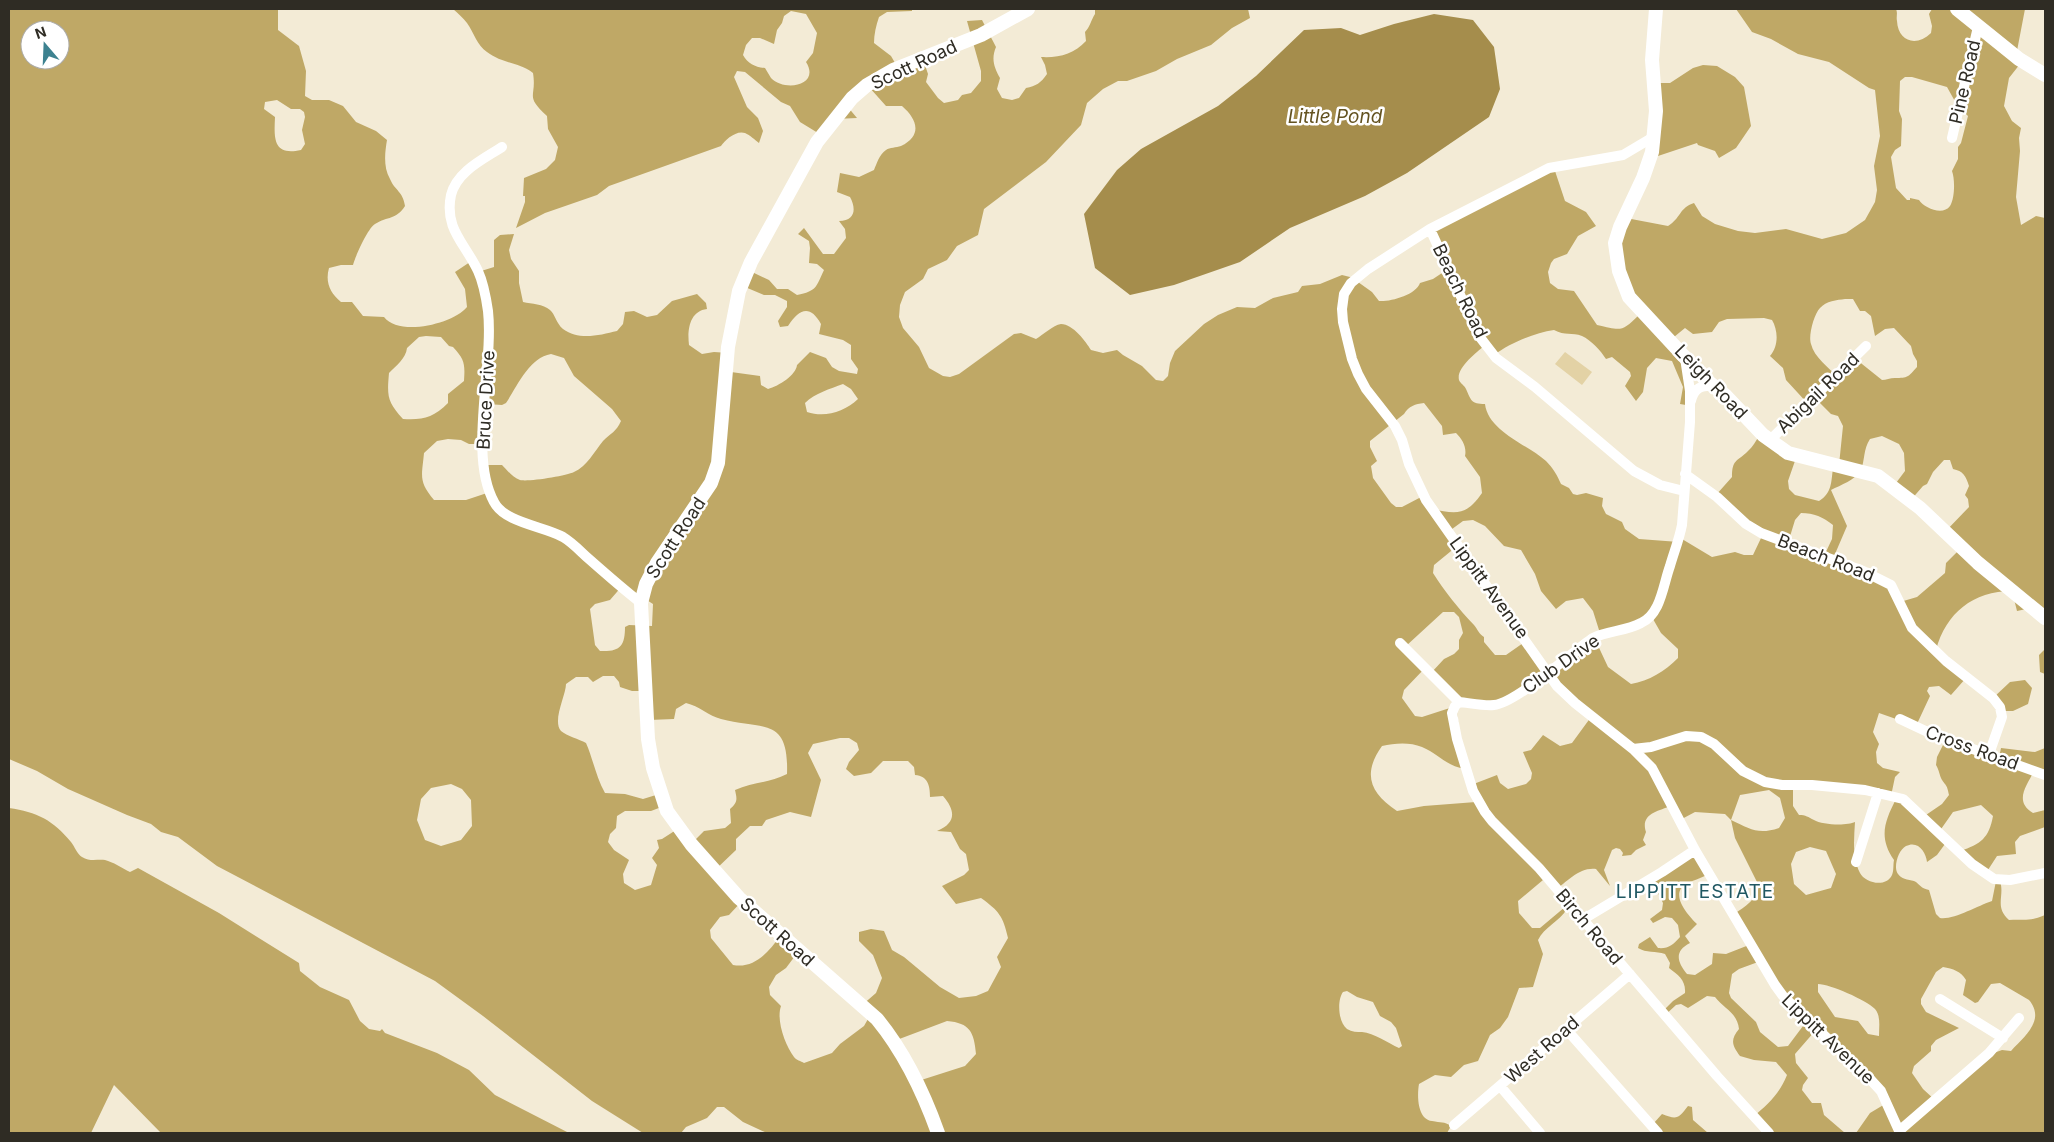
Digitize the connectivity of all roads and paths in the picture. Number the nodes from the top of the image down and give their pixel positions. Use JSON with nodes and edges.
{"nodes":[{"id":1,"x":1028,"y":9,"type":"edge"},
{"id":2,"x":1656,"y":9,"type":"edge"},
{"id":3,"x":1957,"y":9,"type":"edge"},
{"id":4,"x":1978,"y":27,"type":"junction"},
{"id":5,"x":2045,"y":75,"type":"edge"},
{"id":6,"x":1655,"y":136,"type":"junction"},
{"id":7,"x":1952,"y":138,"type":"dead end"},
{"id":8,"x":502,"y":147,"type":"dead end"},
{"id":9,"x":1430,"y":229,"type":"junction"},
{"id":10,"x":1866,"y":346,"type":"dead end"},
{"id":11,"x":1685,"y":356,"type":"junction"},
{"id":12,"x":1714,"y":386,"type":"junction"},
{"id":13,"x":1690,"y":407,"type":"junction"},
{"id":14,"x":1770,"y":440,"type":"junction"},
{"id":15,"x":1685,"y":474,"type":"junction"},
{"id":16,"x":1684,"y":491,"type":"junction"},
{"id":17,"x":641,"y":603,"type":"junction"},
{"id":18,"x":2045,"y":618,"type":"edge"},
{"id":19,"x":1400,"y":643,"type":"dead end"},
{"id":20,"x":1549,"y":673,"type":"junction"},
{"id":21,"x":1459,"y":702,"type":"junction"},
{"id":22,"x":1900,"y":718,"type":"dead end"},
{"id":23,"x":1633,"y":749,"type":"junction"},
{"id":24,"x":1989,"y":754,"type":"junction"},
{"id":25,"x":2045,"y":775,"type":"edge"},
{"id":26,"x":1878,"y":793,"type":"junction"},
{"id":27,"x":1695,"y":850,"type":"junction"},
{"id":28,"x":1856,"y":862,"type":"dead end"},
{"id":29,"x":2045,"y":873,"type":"edge"},
{"id":30,"x":1582,"y":920,"type":"junction"},
{"id":31,"x":1630,"y":974,"type":"junction"},
{"id":32,"x":1940,"y":999,"type":"dead end"},
{"id":33,"x":2019,"y":1018,"type":"dead end"},
{"id":34,"x":1566,"y":1029,"type":"junction"},
{"id":35,"x":2003,"y":1038,"type":"junction"},
{"id":36,"x":1500,"y":1086,"type":"junction"},
{"id":37,"x":1454,"y":1125,"type":"dead end"},
{"id":38,"x":1899,"y":1132,"type":"edge"},
{"id":39,"x":938,"y":1133,"type":"edge"},
{"id":40,"x":1540,"y":1133,"type":"edge"},
{"id":41,"x":1658,"y":1133,"type":"edge"},
{"id":42,"x":1770,"y":1133,"type":"edge"}],
"edges":[{"from":1,"to":17,"type":"street","name":"Scott Road"},
{"from":2,"to":6,"type":"street","name":"Leigh Road"},
{"from":3,"to":4,"type":"street"},
{"from":4,"to":5,"type":"street"},
{"from":4,"to":7,"type":"street","name":"Pine Road"},
{"from":6,"to":9,"type":"street","name":"Lippitt Avenue"},
{"from":6,"to":11,"type":"street","name":"Leigh Road"},
{"from":8,"to":17,"type":"street","name":"Bruce Drive"},
{"from":9,"to":16,"type":"street","name":"Beach Road"},
{"from":9,"to":20,"type":"street","name":"Lippitt Avenue"},
{"from":10,"to":14,"type":"street","name":"Abigail Road"},
{"from":11,"to":12,"type":"street","name":"Leigh Road"},
{"from":11,"to":13,"type":"street","name":"Club Drive"},
{"from":12,"to":13,"type":"street","name":"Club Drive"},
{"from":12,"to":14,"type":"street","name":"Leigh Road"},
{"from":13,"to":15,"type":"street","name":"Club Drive"},
{"from":14,"to":18,"type":"street","name":"Leigh Road"},
{"from":15,"to":16,"type":"street","name":"Club Drive"},
{"from":15,"to":24,"type":"street","name":"Beach Road"},
{"from":16,"to":20,"type":"street","name":"Club Drive"},
{"from":17,"to":39,"type":"street","name":"Scott Road"},
{"from":19,"to":21,"type":"street"},
{"from":20,"to":21,"type":"street","name":"Club Drive"},
{"from":20,"to":23,"type":"street","name":"Lippitt Avenue"},
{"from":21,"to":30,"type":"street","name":"Birch Road"},
{"from":22,"to":24,"type":"street","name":"Cross Road"},
{"from":23,"to":26,"type":"street"},
{"from":23,"to":27,"type":"street","name":"Lippitt Avenue"},
{"from":24,"to":25,"type":"street","name":"Cross Road"},
{"from":26,"to":28,"type":"street"},
{"from":26,"to":29,"type":"street"},
{"from":27,"to":30,"type":"street"},
{"from":27,"to":38,"type":"street","name":"Lippitt Avenue"},
{"from":30,"to":31,"type":"street","name":"Birch Road"},
{"from":31,"to":34,"type":"street","name":"West Road"},
{"from":31,"to":42,"type":"street","name":"Birch Road"},
{"from":32,"to":35,"type":"street"},
{"from":33,"to":35,"type":"street"},
{"from":34,"to":36,"type":"street","name":"West Road"},
{"from":34,"to":41,"type":"street"},
{"from":35,"to":38,"type":"street"},
{"from":36,"to":37,"type":"street","name":"West Road"},
{"from":36,"to":40,"type":"street"}]}
